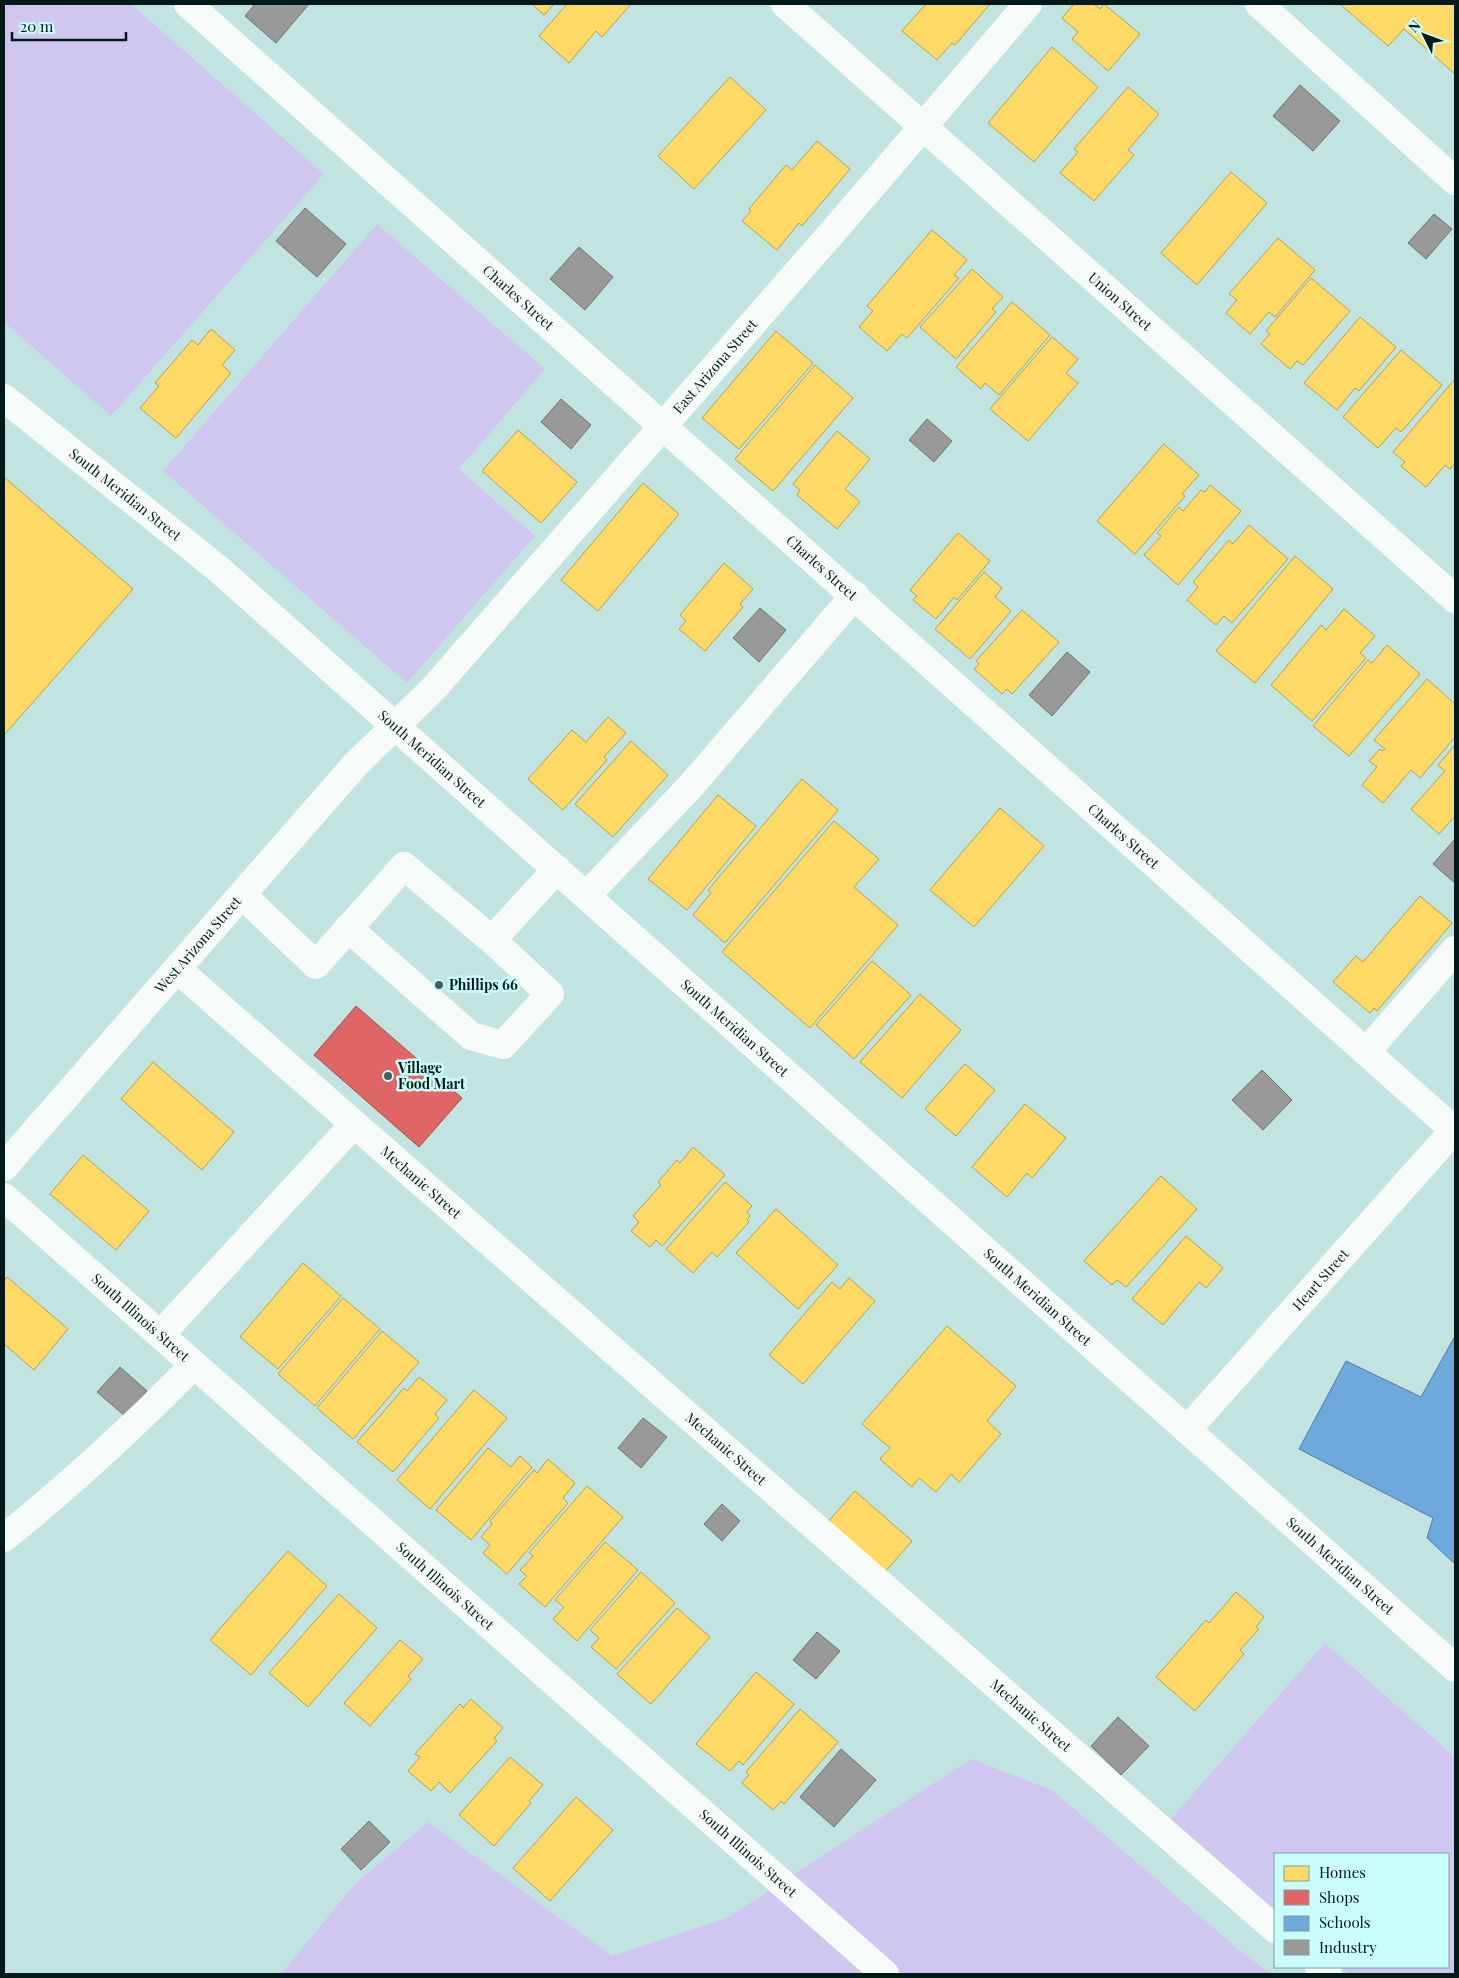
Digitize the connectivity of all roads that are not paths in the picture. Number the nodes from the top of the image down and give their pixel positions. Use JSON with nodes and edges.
{"nodes":[{"id":1,"x":188,"y":4,"type":"edge"},
{"id":2,"x":785,"y":4,"type":"edge"},
{"id":3,"x":1028,"y":4,"type":"edge"},
{"id":4,"x":1259,"y":4,"type":"edge"},
{"id":5,"x":922,"y":126,"type":"junction"},
{"id":6,"x":1455,"y":181,"type":"edge"},
{"id":7,"x":4,"y":398,"type":"edge"},
{"id":8,"x":664,"y":425,"type":"junction"},
{"id":9,"x":854,"y":595,"type":"junction"},
{"id":10,"x":1455,"y":599,"type":"edge"},
{"id":11,"x":396,"y":725,"type":"junction"},
{"id":12,"x":558,"y":869,"type":"junction"},
{"id":13,"x":242,"y":895,"type":"junction"},
{"id":14,"x":586,"y":895,"type":"junction"},
{"id":15,"x":348,"y":928,"type":"junction"},
{"id":16,"x":492,"y":940,"type":"junction"},
{"id":17,"x":1455,"y":950,"type":"edge"},
{"id":18,"x":177,"y":969,"type":"junction"},
{"id":19,"x":1366,"y":1052,"type":"junction"},
{"id":20,"x":354,"y":1124,"type":"junction"},
{"id":21,"x":1455,"y":1131,"type":"edge"},
{"id":22,"x":4,"y":1167,"type":"edge"},
{"id":23,"x":4,"y":1196,"type":"edge"},
{"id":24,"x":160,"y":1335,"type":"junction"},
{"id":25,"x":194,"y":1365,"type":"junction"},
{"id":26,"x":1187,"y":1430,"type":"junction"},
{"id":27,"x":4,"y":1538,"type":"edge"},
{"id":28,"x":1455,"y":1668,"type":"edge"},
{"id":29,"x":1274,"y":1928,"type":"edge"},
{"id":30,"x":886,"y":1974,"type":"edge"}],
"edges":[{"from":1,"to":8,"type":"street","name":"Charles Street"},
{"from":2,"to":5,"type":"street","name":"Union Street"},
{"from":3,"to":5,"type":"street","name":"East Arizona Street"},
{"from":4,"to":6,"type":"street"},
{"from":5,"to":8,"type":"street","name":"East Arizona Street"},
{"from":5,"to":10,"type":"street","name":"Union Street"},
{"from":7,"to":11,"type":"street","name":"South Meridian Street"},
{"from":8,"to":9,"type":"street","name":"Charles Street"},
{"from":8,"to":11,"type":"street","name":"East Arizona Street"},
{"from":9,"to":14,"type":"street"},
{"from":9,"to":19,"type":"street","name":"Charles Street"},
{"from":11,"to":12,"type":"street","name":"South Meridian Street"},
{"from":11,"to":13,"type":"street","name":"West Arizona Street"},
{"from":12,"to":14,"type":"street","name":"South Meridian Street"},
{"from":12,"to":16,"type":"street"},
{"from":13,"to":15,"type":"street"},
{"from":13,"to":18,"type":"street","name":"West Arizona Street"},
{"from":14,"to":26,"type":"street","name":"South Meridian Street"},
{"from":15,"to":16,"type":"street"},
{"from":15,"to":16,"type":"street"},
{"from":17,"to":19,"type":"street"},
{"from":18,"to":20,"type":"street","name":"Mechanic Street"},
{"from":18,"to":22,"type":"street","name":"West Arizona Street"},
{"from":19,"to":21,"type":"street","name":"Charles Street"},
{"from":20,"to":24,"type":"street"},
{"from":20,"to":29,"type":"street","name":"Mechanic Street"},
{"from":21,"to":26,"type":"street","name":"Heart Street"},
{"from":23,"to":24,"type":"street","name":"South Illinois Street"},
{"from":24,"to":25,"type":"street","name":"South Illinois Street"},
{"from":25,"to":27,"type":"street"},
{"from":25,"to":30,"type":"street","name":"South Illinois Street"},
{"from":26,"to":28,"type":"street","name":"South Meridian Street"}]}
